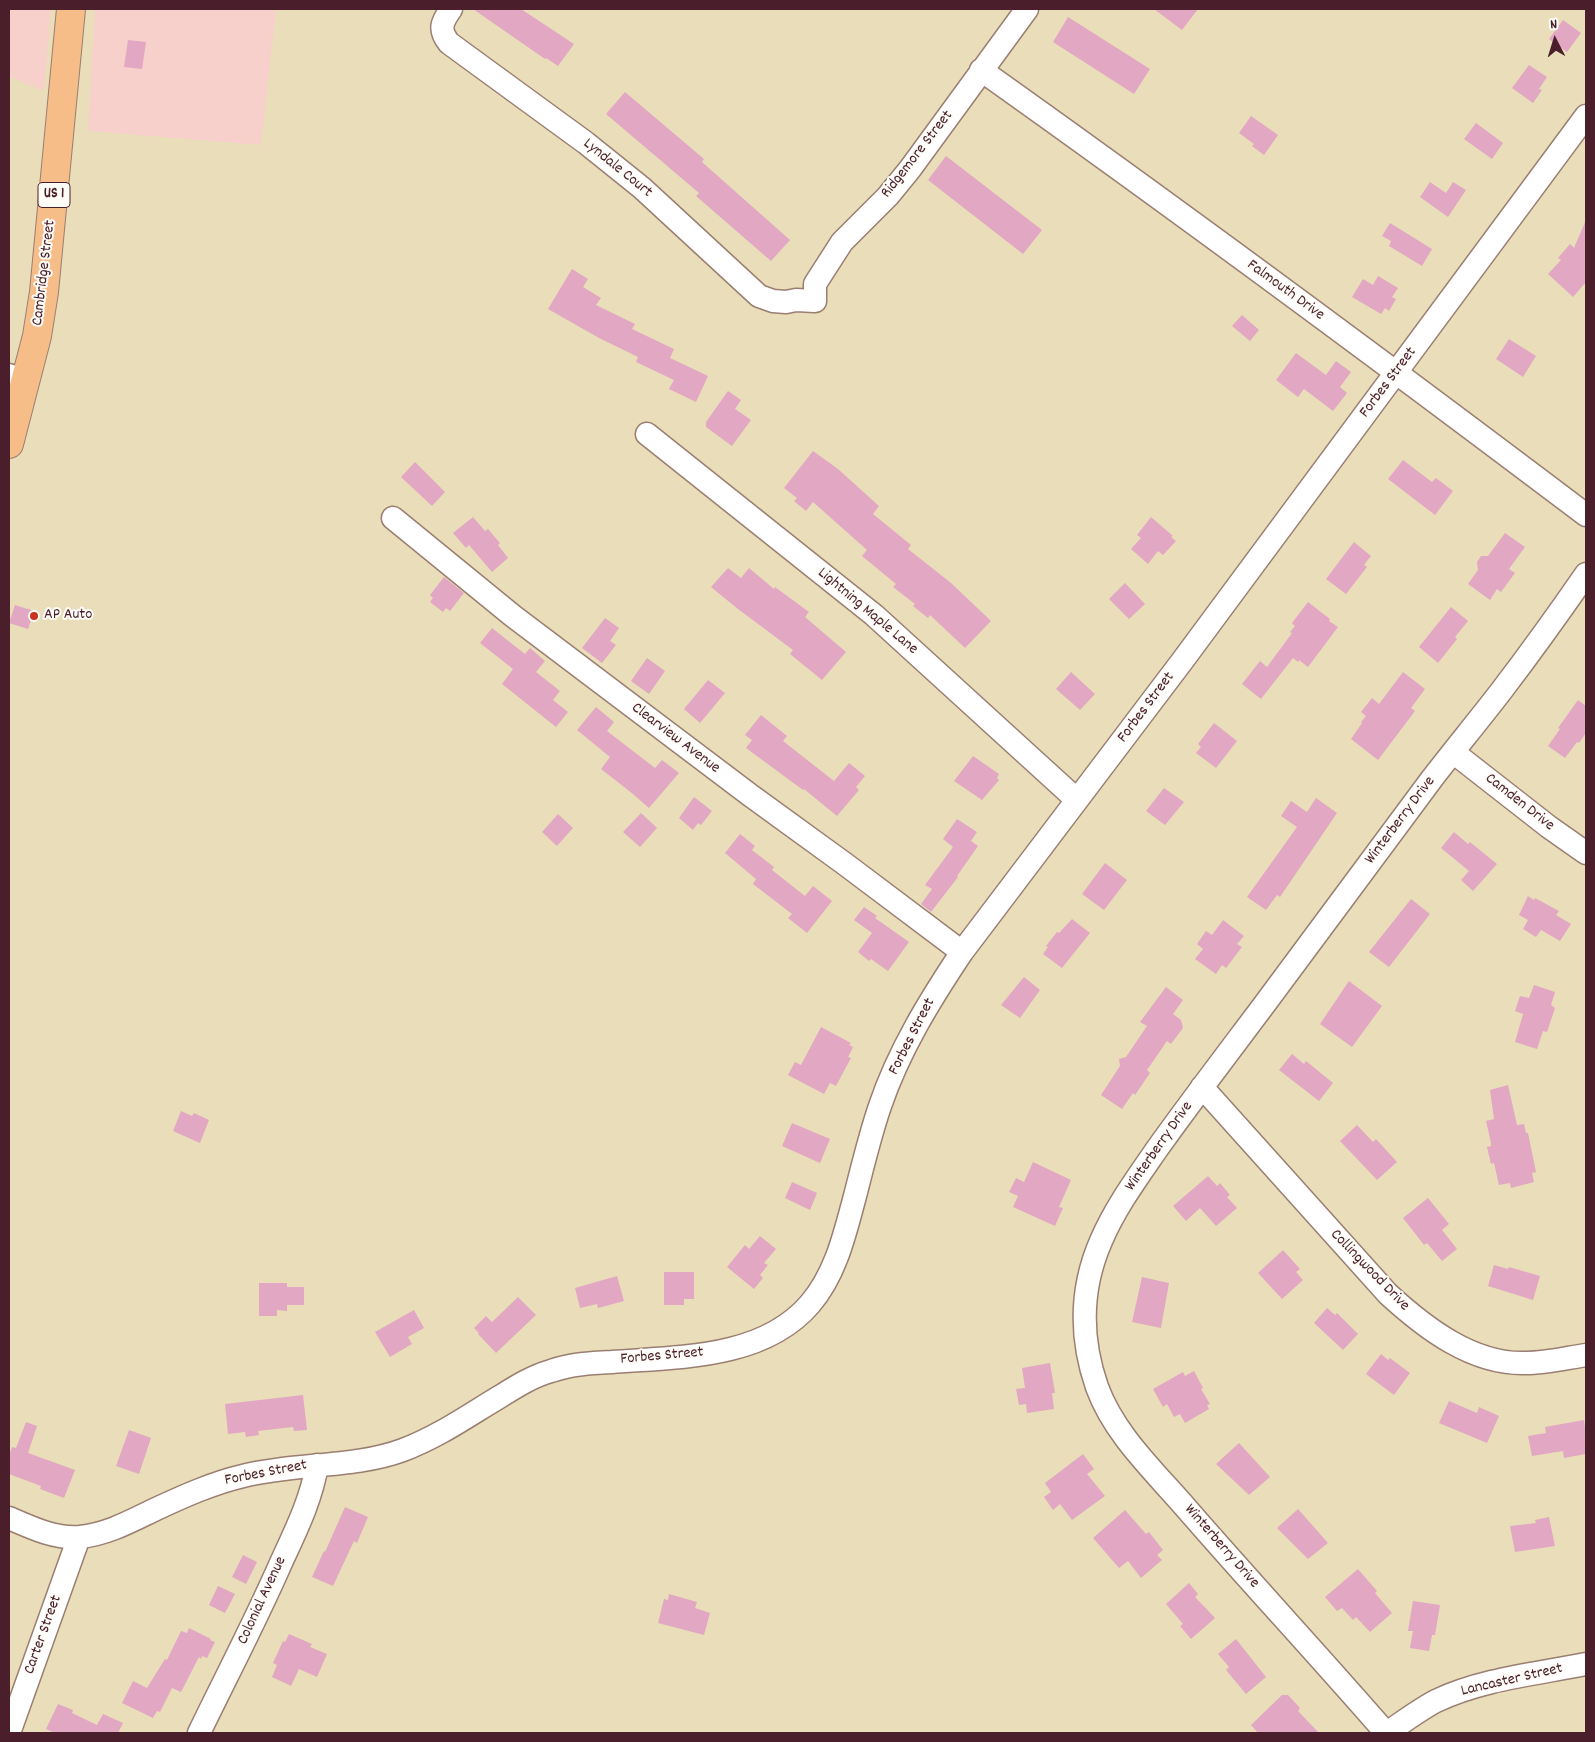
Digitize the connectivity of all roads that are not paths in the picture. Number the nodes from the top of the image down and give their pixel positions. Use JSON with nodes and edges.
{"nodes":[{"id":1,"x":71,"y":9,"type":"edge"},
{"id":2,"x":451,"y":9,"type":"edge"},
{"id":3,"x":1026,"y":9,"type":"edge"},
{"id":4,"x":981,"y":70,"type":"junction"},
{"id":5,"x":1586,"y":116,"type":"edge"},
{"id":6,"x":815,"y":301,"type":"joint"},
{"id":7,"x":1397,"y":373,"type":"junction"},
{"id":8,"x":18,"y":378,"type":"edge"},
{"id":9,"x":647,"y":434,"type":"dead end"},
{"id":10,"x":9,"y":444,"type":"edge"},
{"id":11,"x":1586,"y":514,"type":"edge"},
{"id":12,"x":393,"y":518,"type":"dead end"},
{"id":13,"x":1586,"y":574,"type":"edge"},
{"id":14,"x":1453,"y":752,"type":"junction"},
{"id":15,"x":1077,"y":800,"type":"junction"},
{"id":16,"x":1586,"y":853,"type":"edge"},
{"id":17,"x":962,"y":952,"type":"junction"},
{"id":18,"x":1202,"y":1087,"type":"junction"},
{"id":19,"x":1586,"y":1355,"type":"edge"},
{"id":20,"x":317,"y":1465,"type":"junction"},
{"id":21,"x":9,"y":1518,"type":"edge"},
{"id":22,"x":79,"y":1537,"type":"junction"},
{"id":23,"x":1586,"y":1664,"type":"edge"},
{"id":24,"x":9,"y":1733,"type":"edge"},
{"id":25,"x":198,"y":1733,"type":"edge"},
{"id":26,"x":1387,"y":1733,"type":"edge"}],
"edges":[{"from":1,"to":8,"type":"main road","name":"Cambridge Street","number":"US 1"},
{"from":2,"to":6,"type":"street","name":"Lyndale Court"},
{"from":3,"to":4,"type":"street","name":"Ridgemore Street"},
{"from":4,"to":6,"type":"street","name":"Ridgemore Street"},
{"from":4,"to":7,"type":"street","name":"Falmouth Drive"},
{"from":5,"to":7,"type":"street","name":"Forbes Street"},
{"from":7,"to":11,"type":"street","name":"Falmouth Drive"},
{"from":7,"to":15,"type":"street","name":"Forbes Street"},
{"from":8,"to":10,"type":"main road","name":"Cambridge Street","number":"US 1"},
{"from":9,"to":15,"type":"street","name":"Lightning Maple Lane"},
{"from":12,"to":17,"type":"street","name":"Clearview Avenue"},
{"from":13,"to":14,"type":"street","name":"Winterberry Drive"},
{"from":14,"to":16,"type":"street","name":"Camden Drive"},
{"from":14,"to":18,"type":"street","name":"Winterberry Drive"},
{"from":15,"to":17,"type":"street","name":"Forbes Street"},
{"from":17,"to":20,"type":"street","name":"Forbes Street"},
{"from":18,"to":19,"type":"street","name":"Collingwood Drive"},
{"from":18,"to":26,"type":"street","name":"Winterberry Drive"},
{"from":20,"to":22,"type":"street","name":"Forbes Street"},
{"from":20,"to":25,"type":"street","name":"Colonial Avenue"},
{"from":21,"to":22,"type":"street","name":"Forbes Street"},
{"from":22,"to":24,"type":"street","name":"Carter Street"},
{"from":23,"to":26,"type":"street","name":"Lancaster Street"}]}
